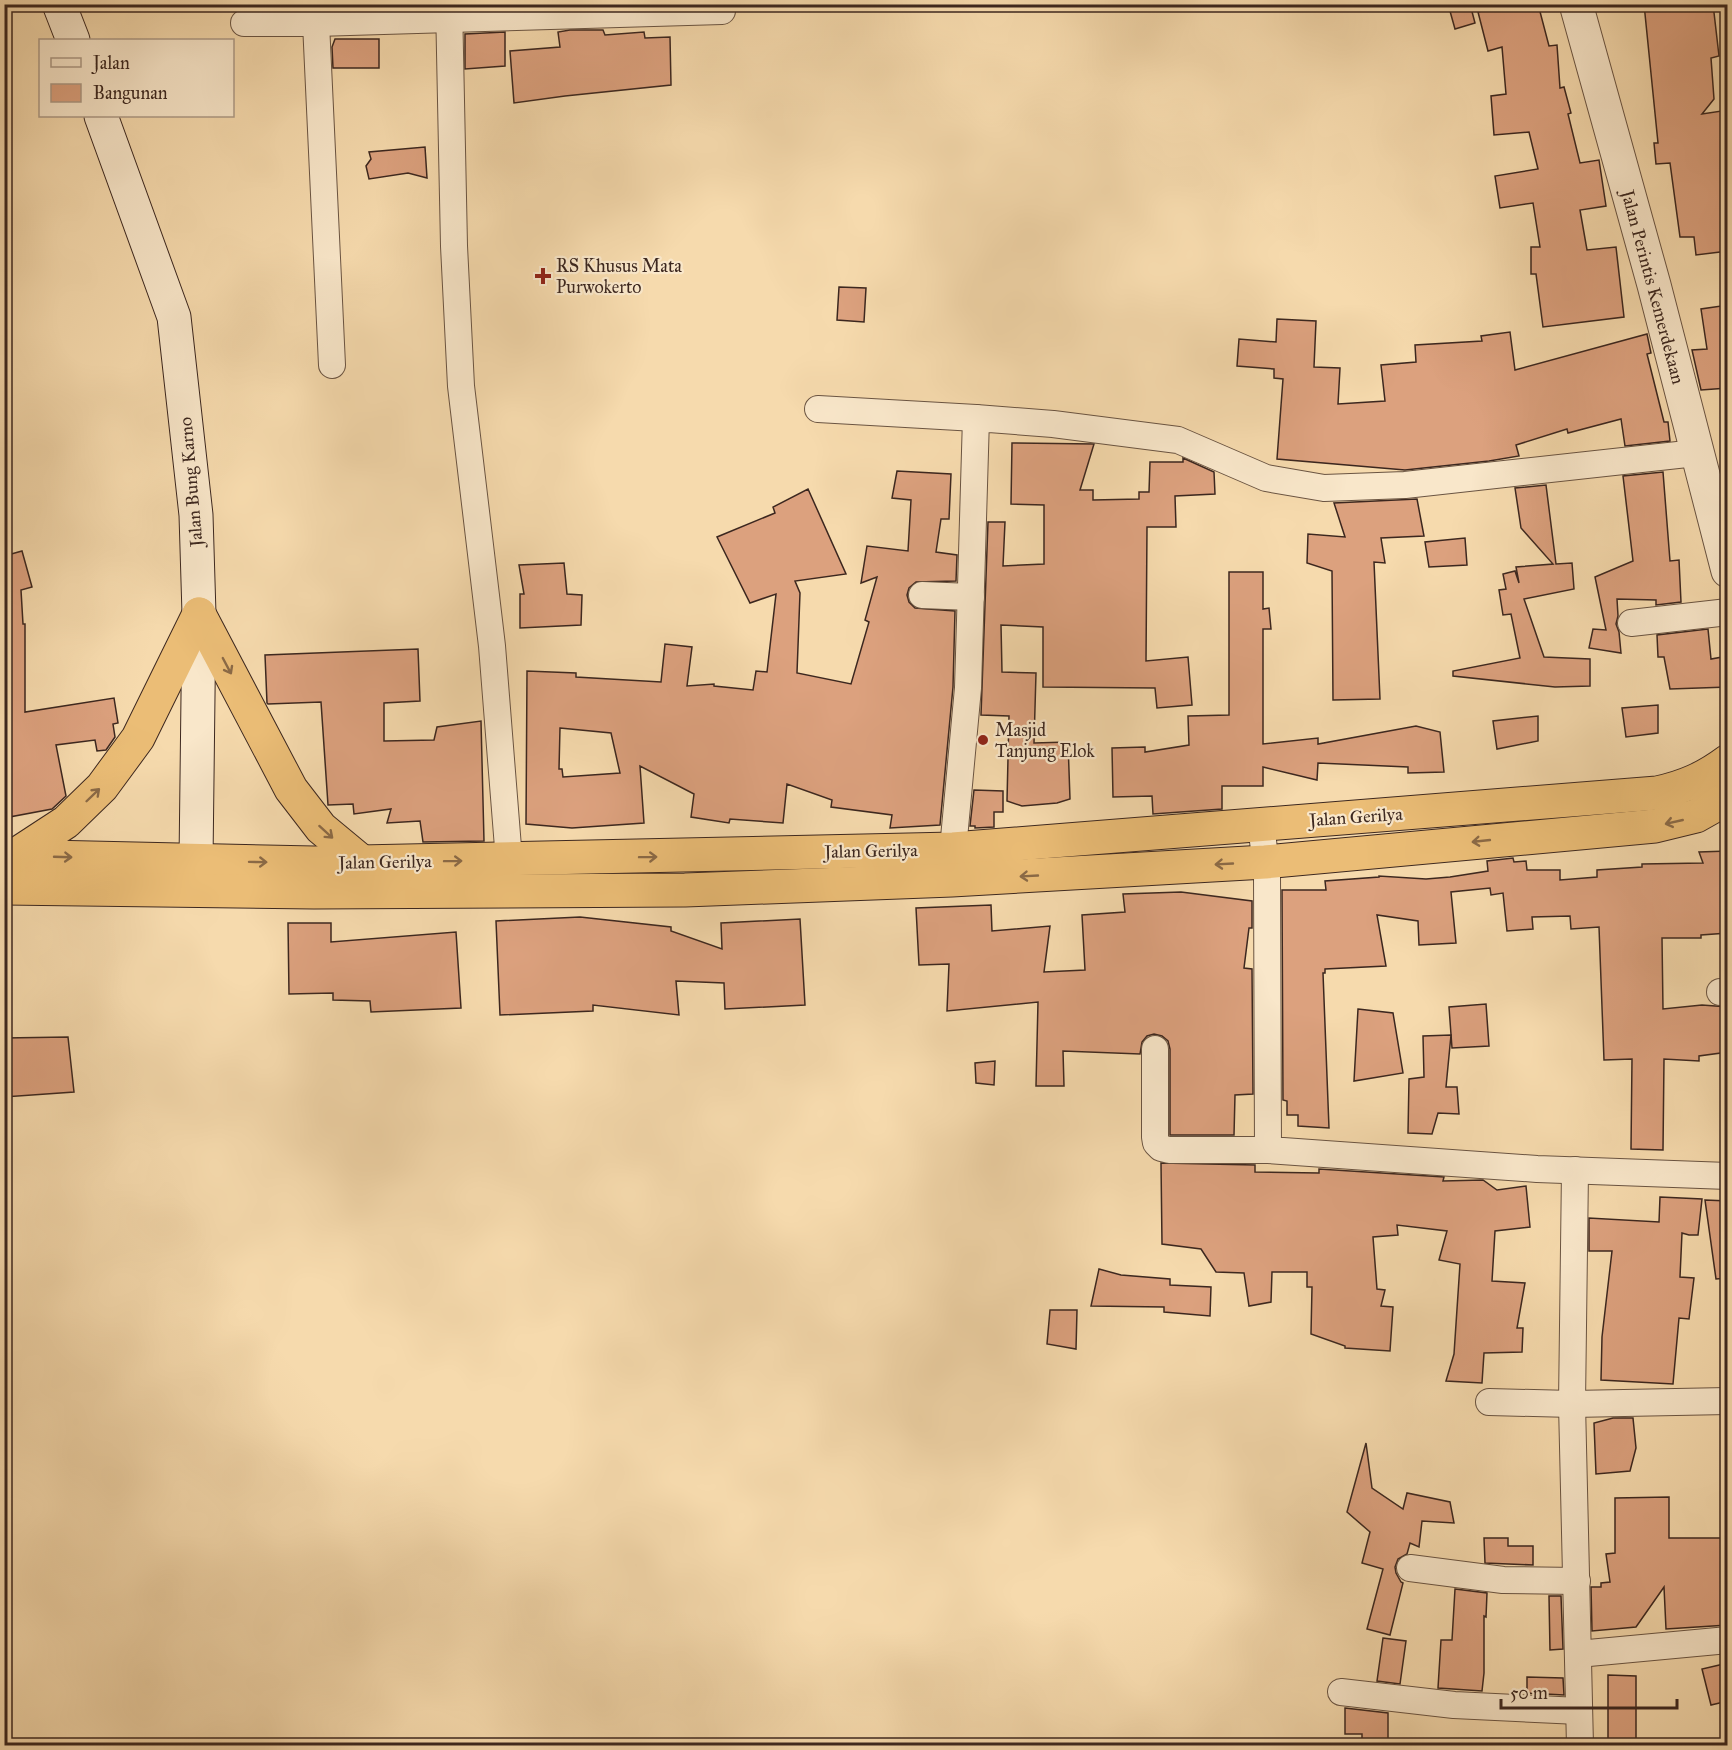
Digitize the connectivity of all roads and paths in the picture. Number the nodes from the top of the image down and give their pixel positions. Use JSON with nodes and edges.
{"nodes":[{"id":1,"x":59,"y":4,"type":"edge"},
{"id":2,"x":1576,"y":4,"type":"edge"},
{"id":3,"x":723,"y":11,"type":"dead end"},
{"id":4,"x":449,"y":12,"type":"edge"},
{"id":5,"x":315,"y":14,"type":"edge"},
{"id":6,"x":244,"y":23,"type":"dead end"},
{"id":7,"x":73,"y":39,"type":"edge"},
{"id":8,"x":101,"y":117,"type":"edge"},
{"id":9,"x":332,"y":365,"type":"dead end"},
{"id":10,"x":818,"y":409,"type":"dead end"},
{"id":11,"x":976,"y":418,"type":"junction"},
{"id":12,"x":1696,"y":453,"type":"junction"},
{"id":13,"x":1728,"y":571,"type":"edge"},
{"id":14,"x":922,"y":595,"type":"dead end"},
{"id":15,"x":971,"y":597,"type":"junction"},
{"id":16,"x":1728,"y":612,"type":"edge"},
{"id":17,"x":199,"y":614,"type":"junction"},
{"id":18,"x":1631,"y":622,"type":"dead end"},
{"id":19,"x":1728,"y":761,"type":"edge"},
{"id":20,"x":1728,"y":798,"type":"edge"},
{"id":21,"x":1261,"y":824,"type":"junction"},
{"id":22,"x":953,"y":849,"type":"junction"},
{"id":23,"x":9,"y":856,"type":"edge"},
{"id":24,"x":508,"y":860,"type":"junction"},
{"id":25,"x":196,"y":861,"type":"junction"},
{"id":26,"x":362,"y":862,"type":"junction"},
{"id":27,"x":1265,"y":862,"type":"junction"},
{"id":28,"x":314,"y":878,"type":"junction"},
{"id":29,"x":4,"y":888,"type":"edge"},
{"id":30,"x":1155,"y":1049,"type":"dead end"},
{"id":31,"x":1269,"y":1150,"type":"junction"},
{"id":32,"x":1575,"y":1170,"type":"junction"},
{"id":33,"x":1728,"y":1176,"type":"edge"},
{"id":34,"x":1728,"y":1401,"type":"edge"},
{"id":35,"x":1489,"y":1402,"type":"dead end"},
{"id":36,"x":1572,"y":1404,"type":"junction"},
{"id":37,"x":1410,"y":1568,"type":"dead end"},
{"id":38,"x":1576,"y":1581,"type":"junction"},
{"id":39,"x":1728,"y":1640,"type":"edge"},
{"id":40,"x":1578,"y":1654,"type":"junction"},
{"id":41,"x":1341,"y":1692,"type":"dead end"},
{"id":42,"x":1579,"y":1711,"type":"junction"},
{"id":43,"x":1580,"y":1746,"type":"edge"}],
"edges":[{"from":1,"to":7,"type":"main road"},
{"from":2,"to":12,"type":"main road","name":"Jalan Perintis Kemerdekaan"},
{"from":3,"to":4,"type":"street"},
{"from":4,"to":5,"type":"street"},
{"from":4,"to":24,"type":"street"},
{"from":5,"to":6,"type":"street"},
{"from":5,"to":9,"type":"street"},
{"from":8,"to":17,"type":"main road","name":"Jalan Bung Karno"},
{"from":10,"to":11,"type":"street"},
{"from":11,"to":12,"type":"street"},
{"from":11,"to":15,"type":"street"},
{"from":12,"to":13,"type":"main road","name":"Jalan Perintis Kemerdekaan"},
{"from":14,"to":15,"type":"street"},
{"from":15,"to":22,"type":"street"},
{"from":16,"to":18,"type":"street"},
{"from":23,"to":17,"type":"highway","one_way":true},
{"from":17,"to":25,"type":"main road","name":"Jalan Bung Karno"},
{"from":17,"to":26,"type":"highway","one_way":true},
{"from":19,"to":21,"type":"highway","name":"Jalan Gerilya"},
{"from":20,"to":27,"type":"highway","name":"Jalan Gerilya","one_way":true},
{"from":21,"to":22,"type":"highway","name":"Jalan Gerilya"},
{"from":21,"to":27,"type":"street"},
{"from":24,"to":22,"type":"highway","name":"Jalan Gerilya","one_way":true},
{"from":23,"to":25,"type":"highway","name":"Jalan Gerilya","one_way":true},
{"from":26,"to":24,"type":"highway","name":"Jalan Gerilya","one_way":true},
{"from":25,"to":28,"type":"highway","name":"Jalan Gerilya","one_way":true},
{"from":26,"to":28,"type":"highway","name":"Jalan Gerilya"},
{"from":27,"to":28,"type":"highway","name":"Jalan Gerilya","one_way":true},
{"from":27,"to":31,"type":"street"},
{"from":28,"to":29,"type":"highway","name":"Jalan Gerilya"},
{"from":30,"to":31,"type":"street"},
{"from":31,"to":32,"type":"street"},
{"from":32,"to":33,"type":"street"},
{"from":32,"to":36,"type":"street"},
{"from":34,"to":36,"type":"street"},
{"from":35,"to":36,"type":"street"},
{"from":36,"to":38,"type":"street"},
{"from":37,"to":38,"type":"street"},
{"from":38,"to":40,"type":"street"},
{"from":39,"to":40,"type":"street"},
{"from":40,"to":42,"type":"street"},
{"from":41,"to":42,"type":"street"},
{"from":42,"to":43,"type":"street"}]}
